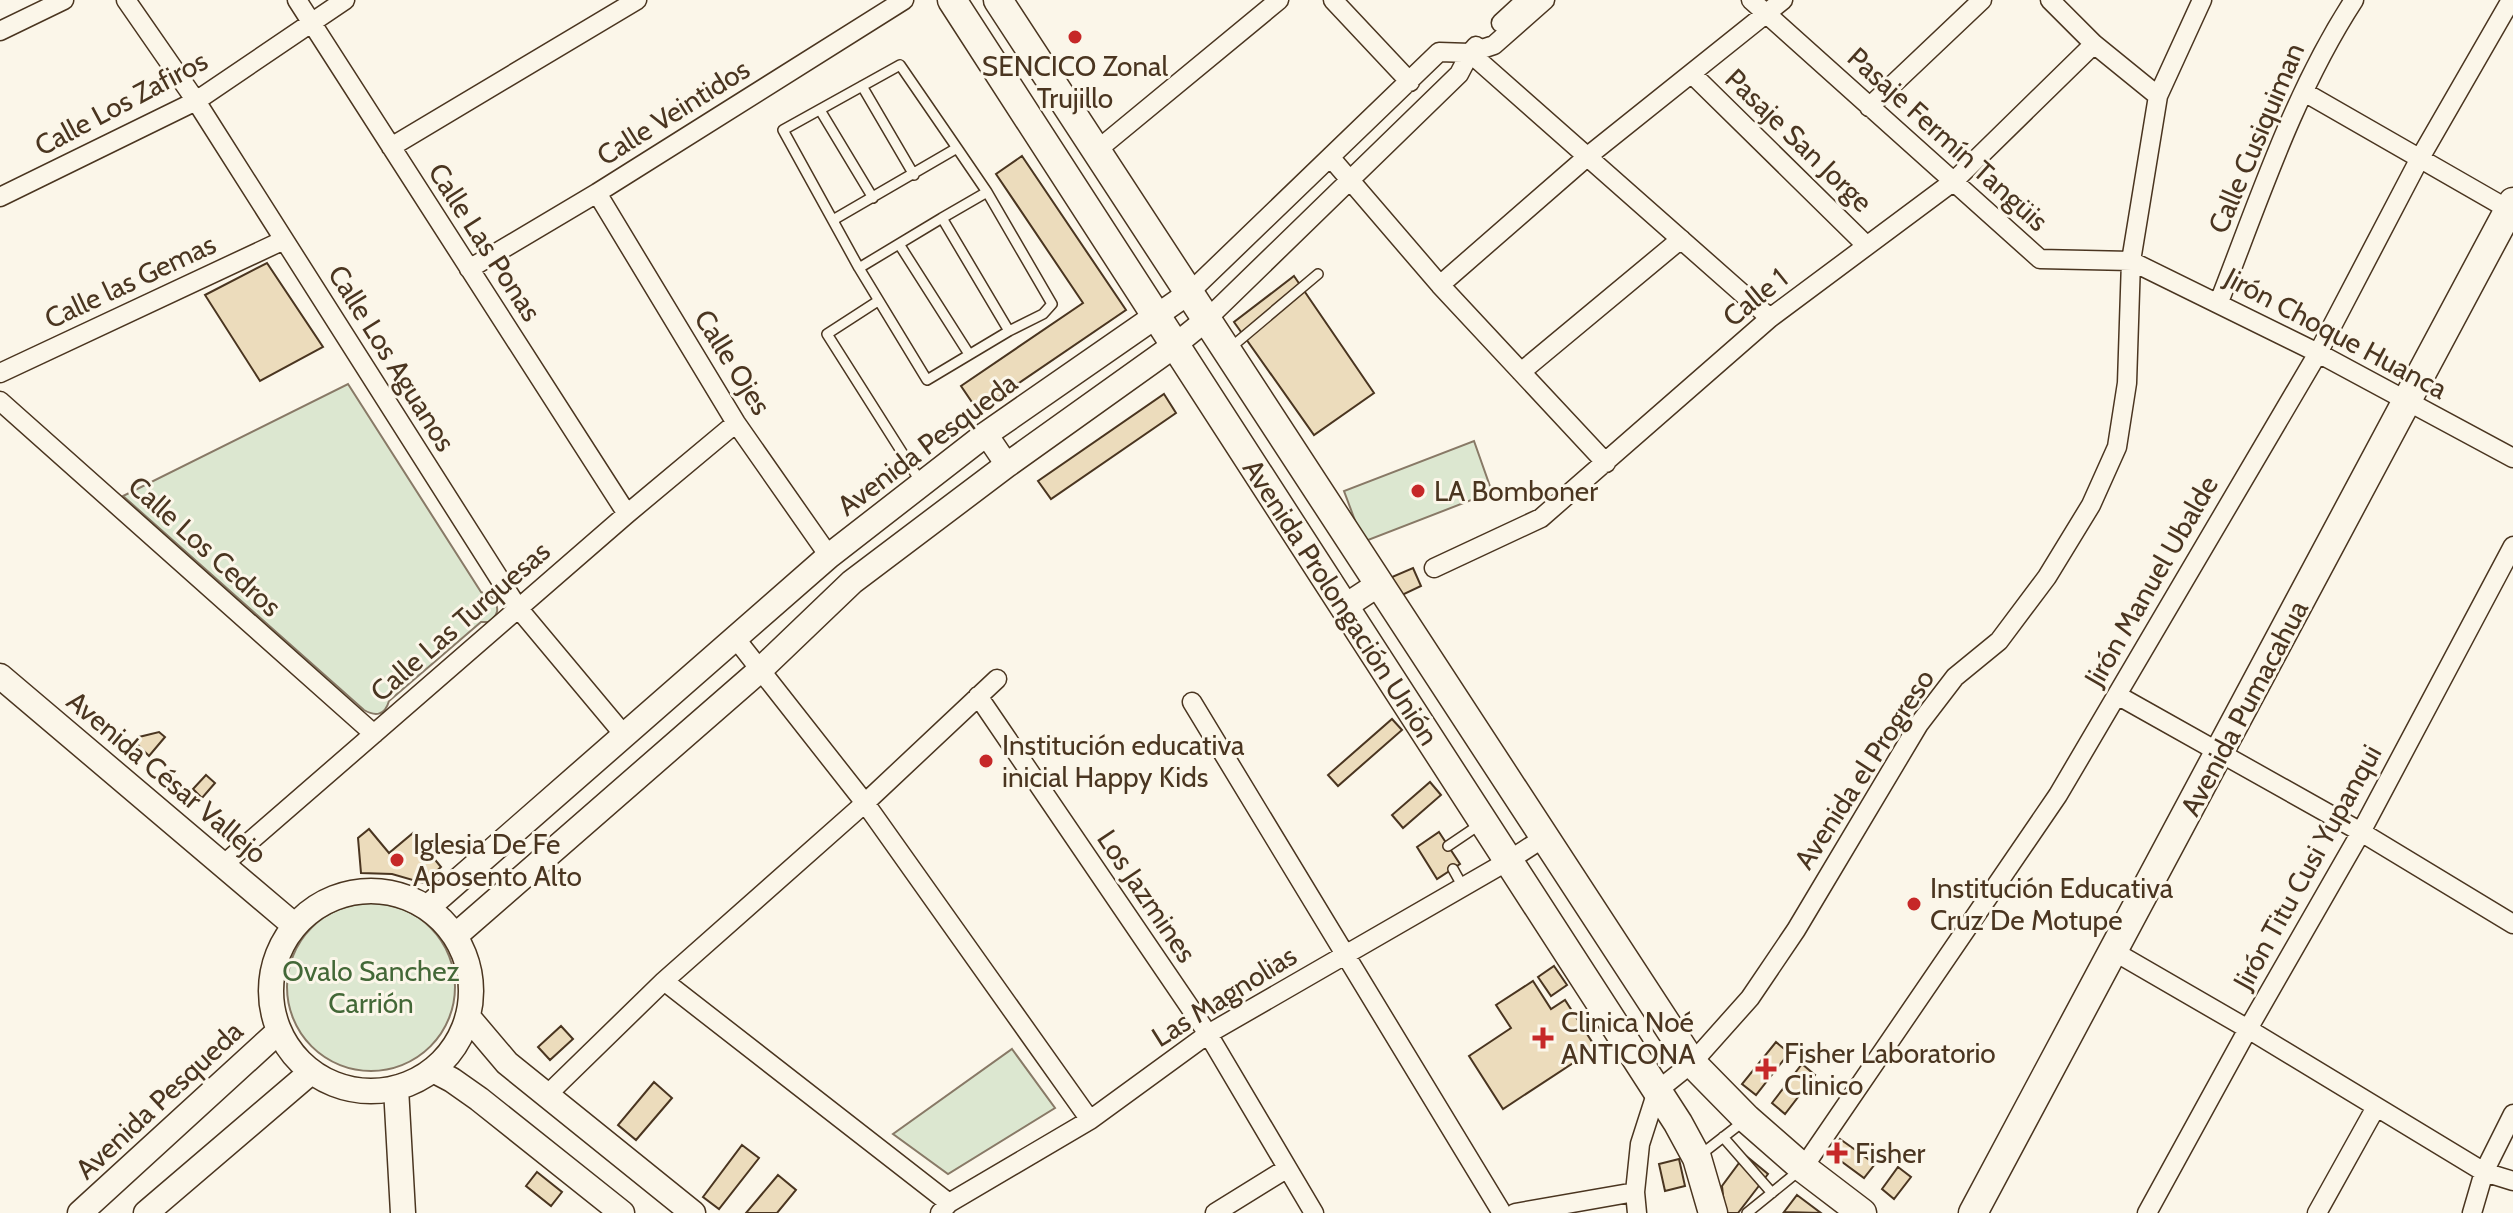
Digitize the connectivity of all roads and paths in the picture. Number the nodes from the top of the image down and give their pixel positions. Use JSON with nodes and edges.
{"nodes":[{"id":1,"x":64,"y":0,"type":"edge"},
{"id":2,"x":126,"y":0,"type":"edge"},
{"id":3,"x":297,"y":0,"type":"edge"},
{"id":4,"x":345,"y":0,"type":"edge"},
{"id":5,"x":637,"y":0,"type":"edge"},
{"id":6,"x":904,"y":0,"type":"edge"},
{"id":7,"x":952,"y":0,"type":"edge"},
{"id":8,"x":998,"y":0,"type":"edge"},
{"id":9,"x":1279,"y":0,"type":"edge"},
{"id":10,"x":1333,"y":0,"type":"edge"},
{"id":11,"x":1526,"y":0,"type":"edge"},
{"id":12,"x":1545,"y":0,"type":"edge"},
{"id":13,"x":1751,"y":0,"type":"edge"},
{"id":14,"x":1783,"y":0,"type":"edge"},
{"id":15,"x":1982,"y":0,"type":"edge"},
{"id":16,"x":2050,"y":0,"type":"edge"},
{"id":17,"x":2202,"y":0,"type":"edge"},
{"id":18,"x":2354,"y":0,"type":"edge"},
{"id":19,"x":2511,"y":0,"type":"edge"},
{"id":20,"x":1767,"y":14,"type":"junction"},
{"id":21,"x":311,"y":23,"type":"junction"},
{"id":22,"x":0,"y":31,"type":"edge"},
{"id":23,"x":2094,"y":44,"type":"junction"},
{"id":24,"x":1470,"y":53,"type":"junction"},
{"id":25,"x":1692,"y":74,"type":"junction"},
{"id":26,"x":1410,"y":82,"type":"junction"},
{"id":27,"x":862,"y":86,"type":"junction"},
{"id":28,"x":2304,"y":92,"type":"junction"},
{"id":29,"x":2158,"y":96,"type":"junction"},
{"id":30,"x":196,"y":101,"type":"junction"},
{"id":31,"x":1869,"y":107,"type":"junction"},
{"id":32,"x":820,"y":110,"type":"junction"},
{"id":33,"x":391,"y":147,"type":"junction"},
{"id":34,"x":957,"y":148,"type":"junction"},
{"id":35,"x":1096,"y":151,"type":"junction"},
{"id":36,"x":1588,"y":156,"type":"junction"},
{"id":37,"x":1331,"y":158,"type":"junction"},
{"id":38,"x":2420,"y":158,"type":"junction"},
{"id":39,"x":914,"y":175,"type":"junction"},
{"id":40,"x":1350,"y":181,"type":"junction"},
{"id":41,"x":1954,"y":181,"type":"junction"},
{"id":42,"x":987,"y":192,"type":"junction"},
{"id":43,"x":597,"y":193,"type":"junction"},
{"id":44,"x":0,"y":197,"type":"edge"},
{"id":45,"x":873,"y":198,"type":"junction"},
{"id":46,"x":2512,"y":208,"type":"edge"},
{"id":47,"x":942,"y":218,"type":"junction"},
{"id":48,"x":833,"y":220,"type":"junction"},
{"id":49,"x":1681,"y":239,"type":"junction"},
{"id":50,"x":284,"y":240,"type":"junction"},
{"id":51,"x":899,"y":244,"type":"junction"},
{"id":52,"x":1867,"y":246,"type":"junction"},
{"id":53,"x":2131,"y":261,"type":"junction"},
{"id":54,"x":859,"y":268,"type":"junction"},
{"id":55,"x":469,"y":269,"type":"junction"},
{"id":56,"x":1318,"y":274,"type":"dead end"},
{"id":57,"x":1440,"y":285,"type":"junction"},
{"id":58,"x":1189,"y":293,"type":"junction"},
{"id":59,"x":878,"y":301,"type":"junction"},
{"id":60,"x":2219,"y":302,"type":"junction"},
{"id":61,"x":1156,"y":316,"type":"junction"},
{"id":62,"x":1770,"y":318,"type":"junction"},
{"id":63,"x":1206,"y":320,"type":"junction"},
{"id":64,"x":1009,"y":331,"type":"junction"},
{"id":65,"x":1175,"y":345,"type":"junction"},
{"id":66,"x":1226,"y":351,"type":"junction"},
{"id":67,"x":2318,"y":353,"type":"junction"},
{"id":68,"x":969,"y":354,"type":"junction"},
{"id":69,"x":1521,"y":372,"type":"junction"},
{"id":70,"x":0,"y":373,"type":"edge"},
{"id":71,"x":0,"y":401,"type":"edge"},
{"id":72,"x":2408,"y":401,"type":"junction"},
{"id":73,"x":736,"y":423,"type":"junction"},
{"id":74,"x":986,"y":434,"type":"junction"},
{"id":75,"x":2513,"y":458,"type":"edge"},
{"id":76,"x":1606,"y":463,"type":"junction"},
{"id":77,"x":1007,"y":465,"type":"junction"},
{"id":78,"x":922,"y":484,"type":"junction"},
{"id":79,"x":627,"y":514,"type":"junction"},
{"id":80,"x":2513,"y":546,"type":"edge"},
{"id":81,"x":829,"y":556,"type":"junction"},
{"id":82,"x":1434,"y":568,"type":"dead end"},
{"id":83,"x":1379,"y":584,"type":"junction"},
{"id":84,"x":1344,"y":607,"type":"junction"},
{"id":85,"x":518,"y":608,"type":"junction"},
{"id":86,"x":736,"y":639,"type":"junction"},
{"id":87,"x":759,"y":671,"type":"junction"},
{"id":88,"x":0,"y":676,"type":"edge"},
{"id":89,"x":997,"y":679,"type":"dead end"},
{"id":90,"x":2117,"y":695,"type":"junction"},
{"id":91,"x":978,"y":696,"type":"junction"},
{"id":92,"x":1192,"y":702,"type":"dead end"},
{"id":93,"x":374,"y":734,"type":"junction"},
{"id":94,"x":625,"y":736,"type":"junction"},
{"id":95,"x":2220,"y":753,"type":"junction"},
{"id":96,"x":865,"y":803,"type":"junction"},
{"id":97,"x":1483,"y":822,"type":"junction"},
{"id":98,"x":2361,"y":832,"type":"junction"},
{"id":99,"x":1545,"y":837,"type":"junction"},
{"id":100,"x":1448,"y":846,"type":"dead end"},
{"id":101,"x":1508,"y":861,"type":"junction"},
{"id":102,"x":224,"y":864,"type":"junction"},
{"id":103,"x":1453,"y":869,"type":"dead end"},
{"id":104,"x":1463,"y":887,"type":"junction"},
{"id":105,"x":427,"y":908,"type":"junction"},
{"id":106,"x":2513,"y":924,"type":"edge"},
{"id":107,"x":295,"y":926,"type":"junction"},
{"id":108,"x":455,"y":936,"type":"junction"},
{"id":109,"x":2115,"y":952,"type":"junction"},
{"id":110,"x":1346,"y":955,"type":"junction"},
{"id":111,"x":664,"y":981,"type":"junction"},
{"id":112,"x":468,"y":1017,"type":"junction"},
{"id":113,"x":2248,"y":1029,"type":"junction"},
{"id":114,"x":279,"y":1031,"type":"junction"},
{"id":115,"x":1208,"y":1034,"type":"junction"},
{"id":116,"x":1692,"y":1063,"type":"junction"},
{"id":117,"x":433,"y":1070,"type":"junction"},
{"id":118,"x":311,"y":1072,"type":"junction"},
{"id":119,"x":396,"y":1088,"type":"junction"},
{"id":120,"x":1657,"y":1091,"type":"junction"},
{"id":121,"x":547,"y":1095,"type":"junction"},
{"id":122,"x":2376,"y":1107,"type":"junction"},
{"id":123,"x":2513,"y":1114,"type":"edge"},
{"id":124,"x":1747,"y":1119,"type":"junction"},
{"id":125,"x":1090,"y":1120,"type":"junction"},
{"id":126,"x":1723,"y":1137,"type":"junction"},
{"id":127,"x":1697,"y":1158,"type":"junction"},
{"id":128,"x":1803,"y":1168,"type":"junction"},
{"id":129,"x":1286,"y":1169,"type":"junction"},
{"id":130,"x":2484,"y":1172,"type":"junction"},
{"id":131,"x":2513,"y":1181,"type":"edge"},
{"id":132,"x":1635,"y":1192,"type":"junction"},
{"id":133,"x":1772,"y":1193,"type":"junction"},
{"id":134,"x":944,"y":1208,"type":"edge"},
{"id":135,"x":80,"y":1213,"type":"edge"},
{"id":136,"x":146,"y":1213,"type":"edge"},
{"id":137,"x":403,"y":1213,"type":"edge"},
{"id":138,"x":622,"y":1213,"type":"edge"},
{"id":139,"x":693,"y":1213,"type":"edge"},
{"id":140,"x":1215,"y":1213,"type":"edge"},
{"id":141,"x":1314,"y":1213,"type":"edge"},
{"id":142,"x":1502,"y":1213,"type":"edge"},
{"id":143,"x":1515,"y":1213,"type":"edge"},
{"id":144,"x":1637,"y":1213,"type":"edge"},
{"id":145,"x":1713,"y":1213,"type":"edge"},
{"id":146,"x":1747,"y":1213,"type":"edge"},
{"id":147,"x":1862,"y":1213,"type":"edge"},
{"id":148,"x":1973,"y":1213,"type":"edge"},
{"id":149,"x":2147,"y":1213,"type":"edge"},
{"id":150,"x":2317,"y":1213,"type":"edge"},
{"id":151,"x":2472,"y":1213,"type":"edge"}],
"edges":[{"from":1,"to":22,"type":"street"},
{"from":2,"to":30,"type":"street","name":"Calle Los Aguanos"},
{"from":3,"to":21,"type":"street","name":"Calle Las Ponas"},
{"from":4,"to":21,"type":"street","name":"Calle Los Zafiros"},
{"from":5,"to":33,"type":"street"},
{"from":6,"to":43,"type":"street","name":"Calle Veintidos"},
{"from":7,"to":61,"type":"main road","name":"Avenida Prolongación Unión"},
{"from":8,"to":35,"type":"main road","name":"Avenida Prolongación Unión"},
{"from":9,"to":35,"type":"street"},
{"from":10,"to":26,"type":"street"},
{"from":11,"to":24,"type":"street"},
{"from":12,"to":24,"type":"street"},
{"from":13,"to":20,"type":"street","name":"Pasaje Fermín Tangüis"},
{"from":14,"to":20,"type":"street"},
{"from":15,"to":31,"type":"street"},
{"from":16,"to":23,"type":"street"},
{"from":17,"to":29,"type":"street","name":"Avenida el Progreso"},
{"from":18,"to":28,"type":"street","name":"Calle Cusiquiman"},
{"from":19,"to":38,"type":"street","name":"Jirón Manuel Ubalde"},
{"from":20,"to":25,"type":"street"},
{"from":20,"to":31,"type":"street","name":"Pasaje Fermín Tangüis"},
{"from":21,"to":30,"type":"street","name":"Calle Los Zafiros"},
{"from":21,"to":33,"type":"street","name":"Calle Las Ponas"},
{"from":23,"to":29,"type":"street"},
{"from":23,"to":41,"type":"street","name":"Calle 1"},
{"from":24,"to":26,"type":"street","name":"Avenida Pesqueda"},
{"from":24,"to":36,"type":"street"},
{"from":24,"to":40,"type":"street"},
{"from":25,"to":36,"type":"street"},
{"from":25,"to":52,"type":"street","name":"Pasaje San Jorge"},
{"from":26,"to":37,"type":"street","name":"Avenida Pesqueda"},
{"from":27,"to":32,"type":"lane"},
{"from":27,"to":34,"type":"lane"},
{"from":27,"to":39,"type":"lane"},
{"from":28,"to":38,"type":"street"},
{"from":28,"to":60,"type":"street","name":"Calle Cusiquiman"},
{"from":29,"to":53,"type":"street","name":"Avenida el Progreso"},
{"from":30,"to":44,"type":"street","name":"Calle Los Zafiros"},
{"from":30,"to":50,"type":"street","name":"Calle Los Aguanos"},
{"from":31,"to":41,"type":"street","name":"Pasaje Fermín Tangüis"},
{"from":32,"to":45,"type":"lane"},
{"from":32,"to":48,"type":"lane"},
{"from":33,"to":55,"type":"street","name":"Calle Las Ponas"},
{"from":34,"to":39,"type":"lane"},
{"from":34,"to":42,"type":"lane"},
{"from":35,"to":58,"type":"main road","name":"Avenida Prolongación Unión"},
{"from":36,"to":49,"type":"street"},
{"from":36,"to":57,"type":"street"},
{"from":37,"to":40,"type":"street"},
{"from":37,"to":58,"type":"street","name":"Avenida Pesqueda"},
{"from":38,"to":46,"type":"street"},
{"from":38,"to":67,"type":"street","name":"Jirón Manuel Ubalde"},
{"from":39,"to":45,"type":"lane"},
{"from":40,"to":57,"type":"street"},
{"from":40,"to":63,"type":"street"},
{"from":41,"to":52,"type":"street","name":"Calle 1"},
{"from":41,"to":53,"type":"street","name":"Pasaje Fermín Tangüis"},
{"from":42,"to":47,"type":"lane"},
{"from":42,"to":64,"type":"lane"},
{"from":43,"to":55,"type":"street","name":"Calle Veintidos"},
{"from":43,"to":73,"type":"street","name":"Calle Ojes"},
{"from":45,"to":48,"type":"lane"},
{"from":46,"to":72,"type":"main road","name":"Avenida Pumacahua"},
{"from":47,"to":51,"type":"lane"},
{"from":47,"to":64,"type":"lane"},
{"from":48,"to":54,"type":"lane"},
{"from":49,"to":62,"type":"street"},
{"from":49,"to":69,"type":"street"},
{"from":50,"to":70,"type":"street","name":"Calle las Gemas"},
{"from":50,"to":85,"type":"street","name":"Calle Los Aguanos"},
{"from":51,"to":54,"type":"lane"},
{"from":51,"to":68,"type":"lane"},
{"from":52,"to":62,"type":"street","name":"Calle 1"},
{"from":53,"to":60,"type":"street","name":"Jirón Choque Huanca"},
{"from":53,"to":116,"type":"street","name":"Avenida el Progreso"},
{"from":54,"to":59,"type":"lane"},
{"from":55,"to":79,"type":"street","name":"Calle Las Ponas"},
{"from":56,"to":66,"type":"lane"},
{"from":57,"to":69,"type":"street"},
{"from":58,"to":61,"type":"street","name":"Avenida Pesqueda"},
{"from":58,"to":63,"type":"main road","name":"Avenida Prolongación Unión"},
{"from":59,"to":68,"type":"lane"},
{"from":59,"to":78,"type":"lane"},
{"from":60,"to":67,"type":"street","name":"Jirón Choque Huanca"},
{"from":61,"to":65,"type":"main road","name":"Avenida Prolongación Unión"},
{"from":61,"to":74,"type":"main road","name":"Avenida Pesqueda"},
{"from":62,"to":76,"type":"street","name":"Calle 1"},
{"from":63,"to":65,"type":"street"},
{"from":63,"to":66,"type":"main road","name":"Avenida Prolongación Unión"},
{"from":64,"to":68,"type":"lane"},
{"from":65,"to":77,"type":"main road"},
{"from":65,"to":84,"type":"main road","name":"Avenida Prolongación Unión"},
{"from":66,"to":83,"type":"main road","name":"Avenida Prolongación Unión"},
{"from":67,"to":72,"type":"street","name":"Jirón Choque Huanca"},
{"from":67,"to":90,"type":"street","name":"Jirón Manuel Ubalde"},
{"from":69,"to":76,"type":"street"},
{"from":71,"to":93,"type":"street","name":"Calle Los Cedros"},
{"from":72,"to":75,"type":"street","name":"Jirón Choque Huanca"},
{"from":72,"to":95,"type":"main road","name":"Avenida Pumacahua"},
{"from":73,"to":79,"type":"street","name":"Calle Las Turquesas"},
{"from":73,"to":81,"type":"street","name":"Calle Ojes"},
{"from":74,"to":77,"type":"street"},
{"from":74,"to":78,"type":"main road","name":"Avenida Pesqueda"},
{"from":76,"to":82,"type":"street","name":"Calle 1"},
{"from":77,"to":87,"type":"main road"},
{"from":78,"to":81,"type":"main road","name":"Avenida Pesqueda"},
{"from":79,"to":85,"type":"street","name":"Calle Las Turquesas"},
{"from":80,"to":98,"type":"street","name":"Jirón Titu Cusi Yupanqui"},
{"from":81,"to":86,"type":"main road","name":"Avenida Pesqueda"},
{"from":83,"to":84,"type":"main road"},
{"from":83,"to":99,"type":"main road","name":"Avenida Prolongación Unión"},
{"from":84,"to":97,"type":"main road","name":"Avenida Prolongación Unión"},
{"from":85,"to":93,"type":"street","name":"Calle Las Turquesas"},
{"from":85,"to":94,"type":"street","name":"Calle Los Aguanos"},
{"from":86,"to":87,"type":"street"},
{"from":86,"to":94,"type":"main road","name":"Avenida Pesqueda"},
{"from":87,"to":96,"type":"street"},
{"from":87,"to":108,"type":"main road"},
{"from":88,"to":102,"type":"main road","name":"Avenida César Vallejo"},
{"from":89,"to":91,"type":"street"},
{"from":90,"to":95,"type":"street"},
{"from":90,"to":128,"type":"street","name":"Jirón Manuel Ubalde"},
{"from":91,"to":96,"type":"street"},
{"from":91,"to":115,"type":"street","name":"Los Jazmines"},
{"from":92,"to":110,"type":"street"},
{"from":93,"to":102,"type":"street","name":"Calle Las Turquesas"},
{"from":94,"to":105,"type":"main road","name":"Avenida Pesqueda"},
{"from":95,"to":98,"type":"street"},
{"from":95,"to":109,"type":"main road","name":"Avenida Pumacahua"},
{"from":96,"to":111,"type":"street"},
{"from":96,"to":125,"type":"street"},
{"from":97,"to":100,"type":"lane"},
{"from":97,"to":101,"type":"main road","name":"Avenida Prolongación Unión"},
{"from":98,"to":106,"type":"street"},
{"from":98,"to":113,"type":"street","name":"Jirón Titu Cusi Yupanqui"},
{"from":99,"to":101,"type":"street","name":"Las Magnolias"},
{"from":99,"to":116,"type":"main road","name":"Avenida Prolongación Unión"},
{"from":101,"to":104,"type":"street","name":"Las Magnolias"},
{"from":101,"to":120,"type":"main road","name":"Avenida Prolongación Unión"},
{"from":102,"to":107,"type":"main road","name":"Avenida César Vallejo"},
{"from":103,"to":104,"type":"lane"},
{"from":104,"to":110,"type":"street","name":"Las Magnolias"},
{"from":105,"to":107,"type":"main road"},
{"from":105,"to":108,"type":"main road"},
{"from":107,"to":114,"type":"main road"},
{"from":108,"to":112,"type":"main road"},
{"from":109,"to":113,"type":"street"},
{"from":109,"to":148,"type":"main road","name":"Avenida Pumacahua"},
{"from":110,"to":115,"type":"street","name":"Las Magnolias"},
{"from":110,"to":142,"type":"street"},
{"from":111,"to":121,"type":"street"},
{"from":111,"to":134,"type":"street"},
{"from":112,"to":117,"type":"main road"},
{"from":112,"to":121,"type":"main road"},
{"from":113,"to":122,"type":"street"},
{"from":113,"to":149,"type":"street","name":"Jirón Titu Cusi Yupanqui"},
{"from":114,"to":118,"type":"main road"},
{"from":114,"to":135,"type":"main road","name":"Avenida Pesqueda"},
{"from":115,"to":125,"type":"street","name":"Las Magnolias"},
{"from":115,"to":129,"type":"street","name":"Los Jazmines"},
{"from":116,"to":120,"type":"street","name":"Avenida el Progreso"},
{"from":116,"to":124,"type":"main road","name":"Avenida Prolongación Unión"},
{"from":117,"to":119,"type":"main road"},
{"from":117,"to":138,"type":"main road"},
{"from":118,"to":119,"type":"main road"},
{"from":118,"to":136,"type":"main road"},
{"from":119,"to":137,"type":"main road"},
{"from":120,"to":127,"type":"main road","name":"Avenida Prolongación Unión"},
{"from":120,"to":132,"type":"street"},
{"from":121,"to":139,"type":"main road"},
{"from":122,"to":130,"type":"street"},
{"from":122,"to":150,"type":"street"},
{"from":123,"to":130,"type":"street"},
{"from":124,"to":126,"type":"lane"},
{"from":124,"to":128,"type":"main road","name":"Avenida Prolongación Unión"},
{"from":125,"to":134,"type":"street","name":"Las Magnolias"},
{"from":126,"to":127,"type":"lane"},
{"from":126,"to":133,"type":"lane"},
{"from":127,"to":145,"type":"main road","name":"Avenida Prolongación Unión"},
{"from":128,"to":133,"type":"lane"},
{"from":128,"to":147,"type":"main road","name":"Avenida Prolongación Unión"},
{"from":129,"to":140,"type":"street"},
{"from":129,"to":141,"type":"street","name":"Los Jazmines"},
{"from":130,"to":131,"type":"street"},
{"from":130,"to":151,"type":"street"},
{"from":132,"to":143,"type":"street"},
{"from":132,"to":144,"type":"street"},
{"from":133,"to":146,"type":"lane"}]}
